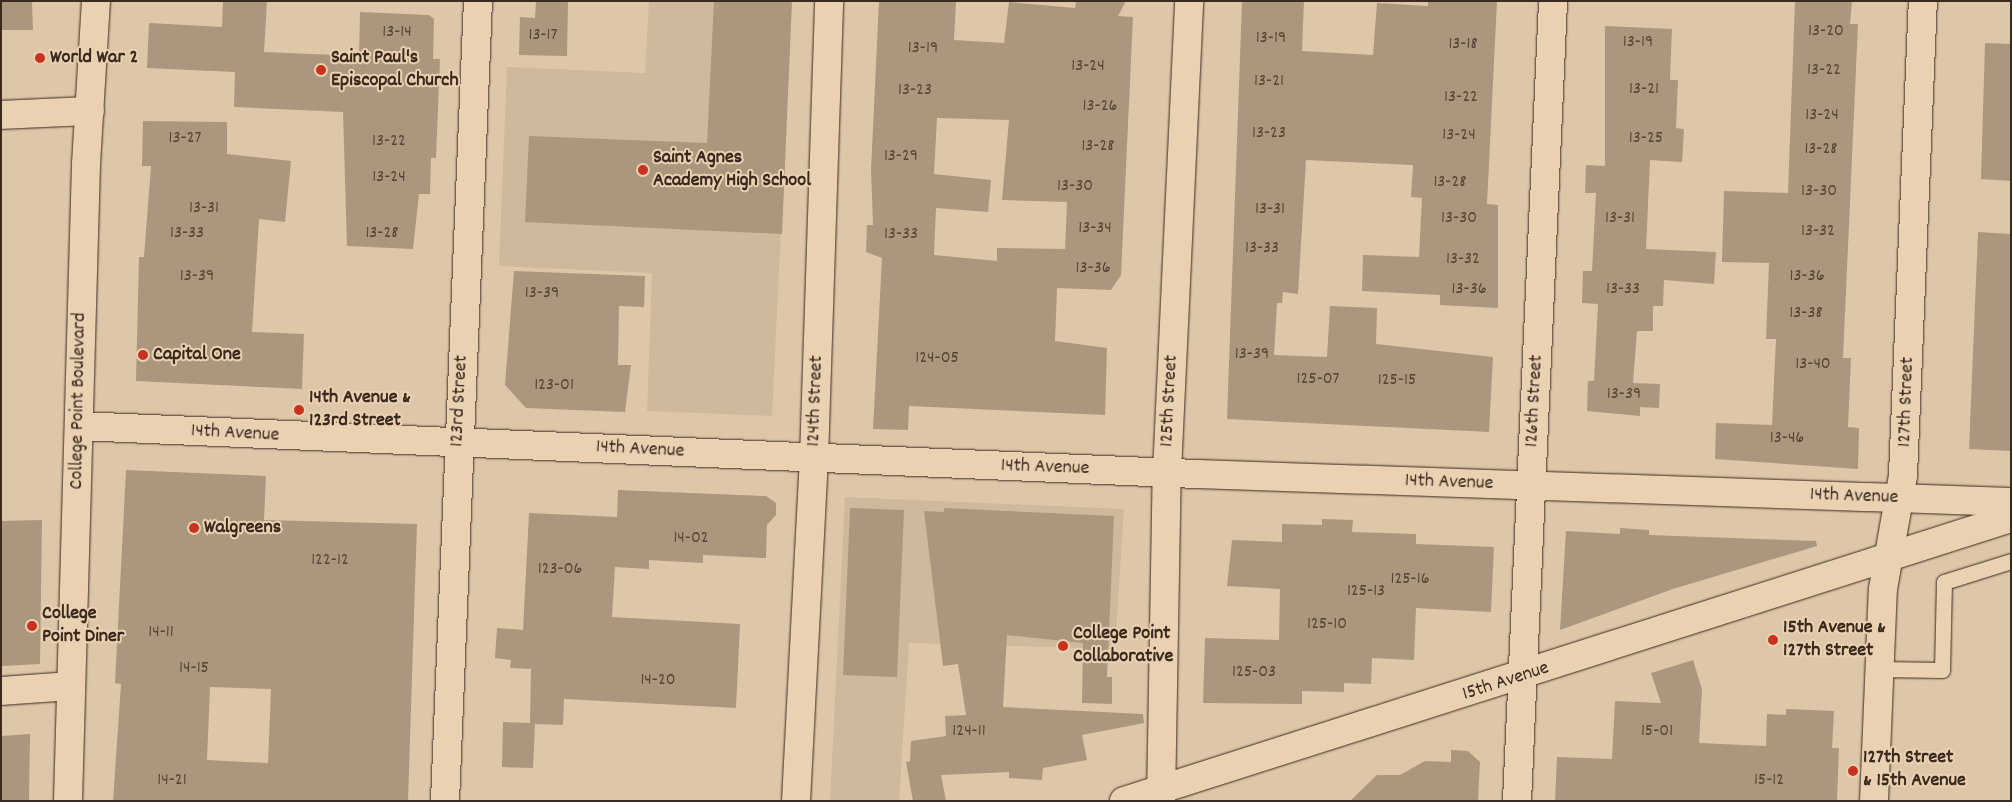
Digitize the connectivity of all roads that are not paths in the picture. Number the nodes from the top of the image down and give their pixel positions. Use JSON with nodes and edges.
{"nodes":[{"id":1,"x":96,"y":1,"type":"edge"},
{"id":2,"x":478,"y":1,"type":"edge"},
{"id":3,"x":829,"y":1,"type":"edge"},
{"id":4,"x":1189,"y":1,"type":"edge"},
{"id":5,"x":1553,"y":1,"type":"edge"},
{"id":6,"x":1924,"y":1,"type":"edge"},
{"id":7,"x":90,"y":111,"type":"junction"},
{"id":8,"x":1,"y":115,"type":"edge"},
{"id":9,"x":79,"y":426,"type":"junction"},
{"id":10,"x":458,"y":442,"type":"junction"},
{"id":11,"x":814,"y":458,"type":"junction"},
{"id":12,"x":1167,"y":472,"type":"junction"},
{"id":13,"x":1532,"y":486,"type":"junction"},
{"id":14,"x":1898,"y":498,"type":"junction"},
{"id":15,"x":2011,"y":502,"type":"edge"},
{"id":16,"x":2011,"y":518,"type":"edge"},
{"id":17,"x":1888,"y":560,"type":"junction"},
{"id":18,"x":2011,"y":561,"type":"edge"},
{"id":19,"x":1880,"y":670,"type":"junction"},
{"id":20,"x":1522,"y":677,"type":"junction"},
{"id":21,"x":70,"y":686,"type":"junction"},
{"id":22,"x":1,"y":690,"type":"edge"},
{"id":23,"x":1161,"y":796,"type":"edge"},
{"id":24,"x":68,"y":801,"type":"edge"},
{"id":25,"x":445,"y":801,"type":"edge"},
{"id":26,"x":796,"y":801,"type":"edge"},
{"id":27,"x":1124,"y":801,"type":"edge"},
{"id":28,"x":1517,"y":801,"type":"edge"},
{"id":29,"x":1874,"y":801,"type":"edge"}],
"edges":[{"from":1,"to":7,"type":"street","name":"College Point Boulevard"},
{"from":2,"to":10,"type":"street","name":"123rd Street"},
{"from":3,"to":11,"type":"street","name":"124th Street"},
{"from":4,"to":12,"type":"street","name":"125th Street"},
{"from":5,"to":13,"type":"street","name":"126th Street"},
{"from":6,"to":14,"type":"street","name":"127th Street"},
{"from":7,"to":8,"type":"street"},
{"from":7,"to":9,"type":"street","name":"College Point Boulevard"},
{"from":9,"to":10,"type":"street","name":"14th Avenue"},
{"from":9,"to":21,"type":"street","name":"College Point Boulevard"},
{"from":10,"to":11,"type":"street","name":"14th Avenue"},
{"from":10,"to":25,"type":"street","name":"123rd Street"},
{"from":11,"to":12,"type":"street","name":"14th Avenue"},
{"from":11,"to":26,"type":"street","name":"124th Street"},
{"from":12,"to":13,"type":"street","name":"14th Avenue"},
{"from":12,"to":23,"type":"street","name":"125th Street"},
{"from":13,"to":14,"type":"street","name":"14th Avenue"},
{"from":13,"to":20,"type":"street","name":"126th Street"},
{"from":14,"to":15,"type":"street","name":"14th Avenue"},
{"from":14,"to":17,"type":"street","name":"127th Street"},
{"from":16,"to":17,"type":"street"},
{"from":17,"to":19,"type":"street","name":"127th Street"},
{"from":17,"to":20,"type":"street","name":"15th Avenue"},
{"from":18,"to":19,"type":"lane"},
{"from":19,"to":29,"type":"street","name":"127th Street"},
{"from":20,"to":23,"type":"street","name":"15th Avenue"},
{"from":20,"to":28,"type":"street","name":"126th Street"},
{"from":21,"to":22,"type":"street"},
{"from":21,"to":24,"type":"street","name":"College Point Boulevard"},
{"from":23,"to":27,"type":"street","name":"15th Avenue"}]}
